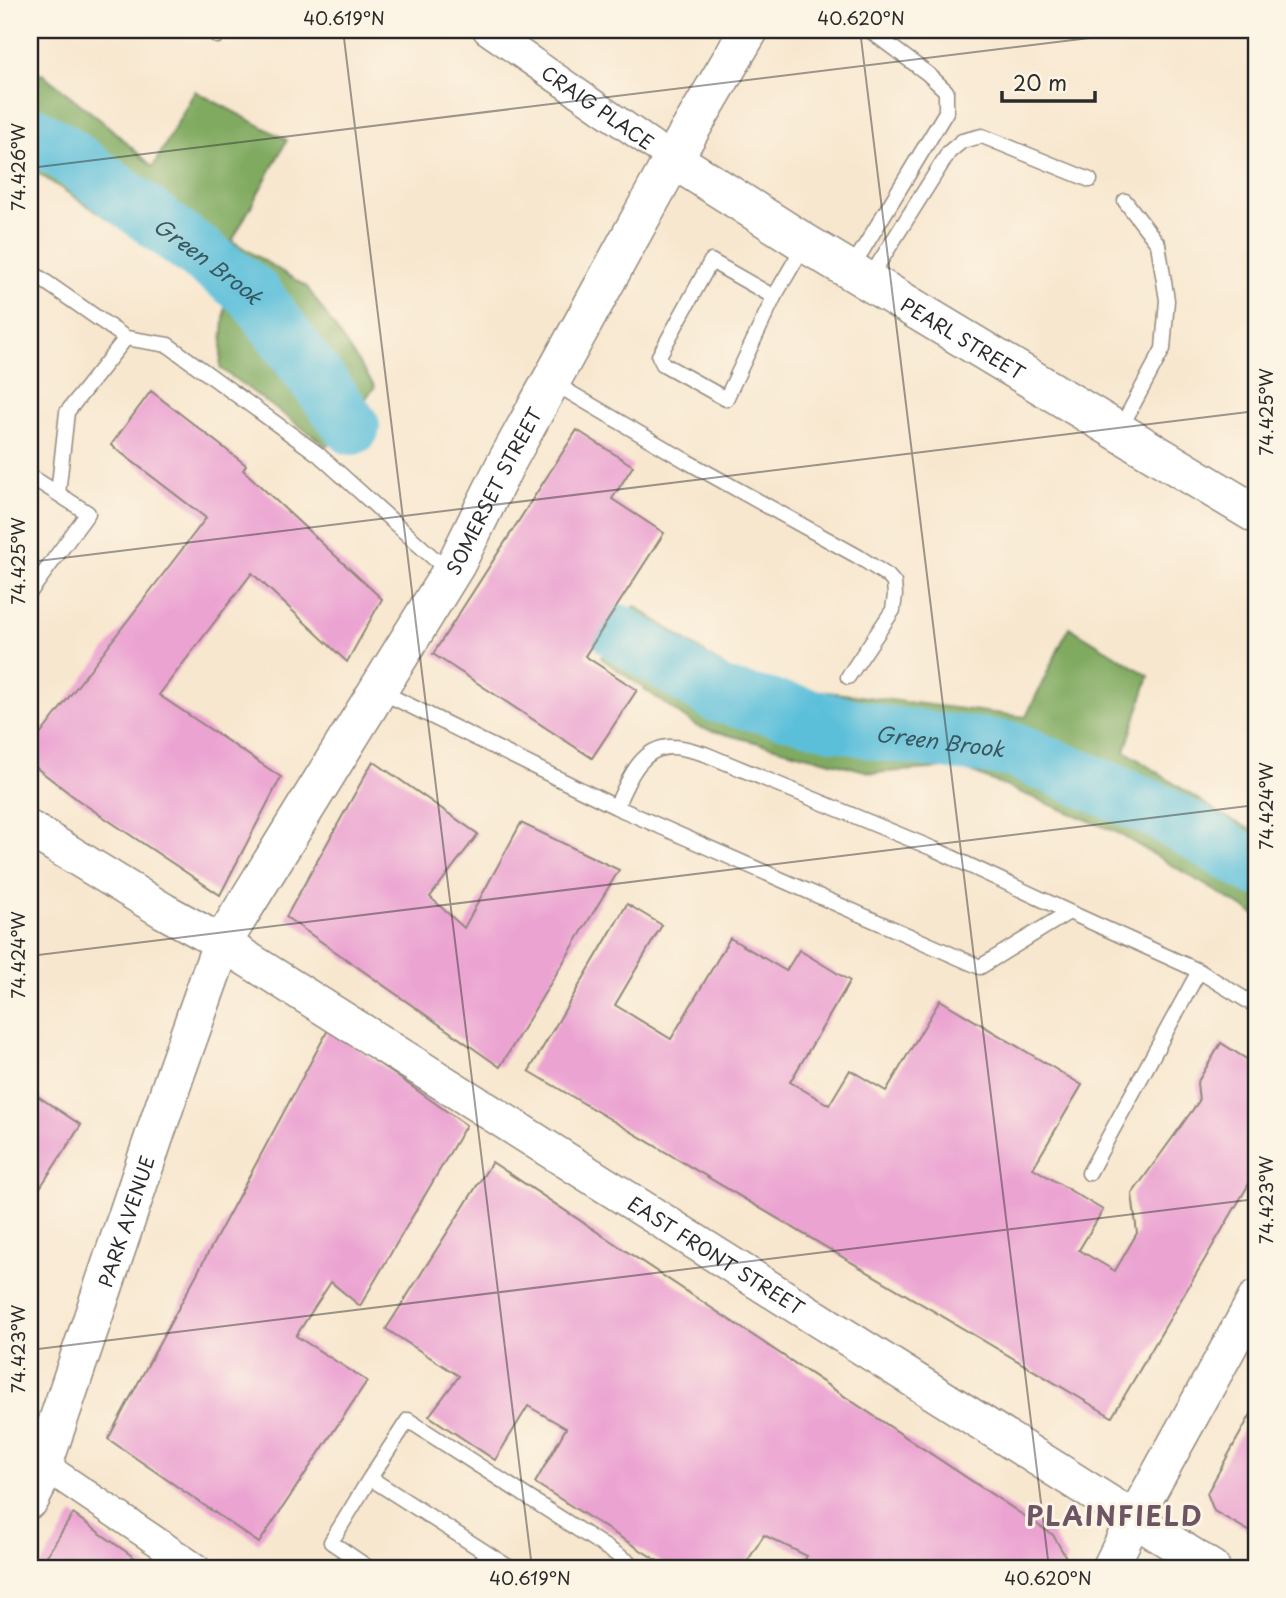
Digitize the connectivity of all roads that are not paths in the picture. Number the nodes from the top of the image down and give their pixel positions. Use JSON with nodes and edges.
{"nodes":[{"id":1,"x":487,"y":30,"type":"edge"},
{"id":2,"x":750,"y":30,"type":"edge"},
{"id":3,"x":869,"y":30,"type":"edge"},
{"id":4,"x":673,"y":159,"type":"junction"},
{"id":5,"x":1090,"y":180,"type":"dead end"},
{"id":6,"x":1125,"y":201,"type":"dead end"},
{"id":7,"x":805,"y":243,"type":"junction"},
{"id":8,"x":30,"y":271,"type":"edge"},
{"id":9,"x":859,"y":275,"type":"junction"},
{"id":10,"x":774,"y":297,"type":"junction"},
{"id":11,"x":126,"y":338,"type":"junction"},
{"id":12,"x":551,"y":381,"type":"junction"},
{"id":13,"x":1118,"y":431,"type":"junction"},
{"id":14,"x":30,"y":476,"type":"edge"},
{"id":15,"x":58,"y":494,"type":"junction"},
{"id":16,"x":1256,"y":514,"type":"edge"},
{"id":17,"x":450,"y":573,"type":"junction"},
{"id":18,"x":30,"y":592,"type":"edge"},
{"id":19,"x":848,"y":677,"type":"dead end"},
{"id":20,"x":378,"y":690,"type":"junction"},
{"id":21,"x":616,"y":807,"type":"junction"},
{"id":22,"x":30,"y":829,"type":"edge"},
{"id":23,"x":1069,"y":912,"type":"junction"},
{"id":24,"x":222,"y":943,"type":"junction"},
{"id":25,"x":1199,"y":971,"type":"junction"},
{"id":26,"x":1256,"y":1006,"type":"edge"},
{"id":27,"x":1089,"y":1173,"type":"dead end"},
{"id":28,"x":1256,"y":1298,"type":"edge"},
{"id":29,"x":34,"y":1474,"type":"edge"},
{"id":30,"x":370,"y":1478,"type":"junction"},
{"id":31,"x":1134,"y":1519,"type":"junction"},
{"id":32,"x":196,"y":1568,"type":"edge"},
{"id":33,"x":369,"y":1568,"type":"edge"},
{"id":34,"x":510,"y":1568,"type":"edge"},
{"id":35,"x":638,"y":1568,"type":"edge"},
{"id":36,"x":1110,"y":1568,"type":"edge"},
{"id":37,"x":1212,"y":1568,"type":"edge"}],
"edges":[{"from":1,"to":4,"type":"street","name":"CRAIG PLACE"},
{"from":2,"to":4,"type":"main road","name":"SOMERSET STREET"},
{"from":3,"to":9,"type":"lane"},
{"from":4,"to":7,"type":"main road","name":"PEARL STREET"},
{"from":4,"to":12,"type":"main road","name":"SOMERSET STREET"},
{"from":5,"to":9,"type":"lane"},
{"from":6,"to":13,"type":"lane"},
{"from":7,"to":9,"type":"main road","name":"PEARL STREET"},
{"from":7,"to":10,"type":"lane"},
{"from":8,"to":11,"type":"lane"},
{"from":9,"to":13,"type":"main road","name":"PEARL STREET"},
{"from":10,"to":10,"type":"lane"},
{"from":11,"to":15,"type":"lane"},
{"from":11,"to":17,"type":"lane"},
{"from":12,"to":17,"type":"main road","name":"SOMERSET STREET"},
{"from":12,"to":19,"type":"lane"},
{"from":13,"to":16,"type":"main road","name":"PEARL STREET"},
{"from":14,"to":15,"type":"lane"},
{"from":15,"to":18,"type":"lane"},
{"from":17,"to":20,"type":"main road","name":"SOMERSET STREET"},
{"from":20,"to":21,"type":"lane"},
{"from":20,"to":24,"type":"main road","name":"SOMERSET STREET"},
{"from":21,"to":23,"type":"lane"},
{"from":21,"to":23,"type":"lane"},
{"from":22,"to":24,"type":"street","name":"EAST FRONT STREET"},
{"from":23,"to":25,"type":"lane"},
{"from":24,"to":29,"type":"main road","name":"PARK AVENUE"},
{"from":24,"to":31,"type":"street","name":"EAST FRONT STREET"},
{"from":25,"to":26,"type":"lane"},
{"from":25,"to":27,"type":"lane"},
{"from":28,"to":31,"type":"street"},
{"from":29,"to":32,"type":"street"},
{"from":30,"to":33,"type":"lane"},
{"from":30,"to":34,"type":"lane"},
{"from":30,"to":35,"type":"lane"},
{"from":31,"to":36,"type":"street"},
{"from":31,"to":37,"type":"street","name":"EAST FRONT STREET"}]}
